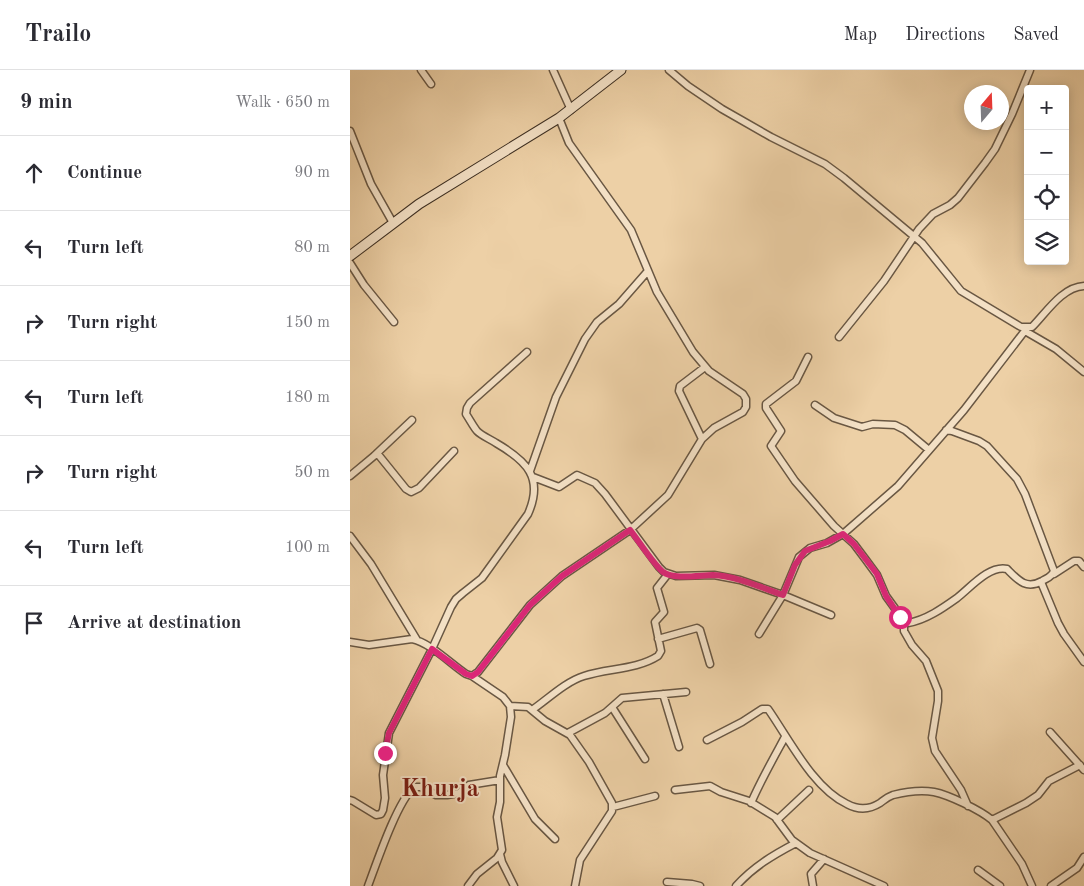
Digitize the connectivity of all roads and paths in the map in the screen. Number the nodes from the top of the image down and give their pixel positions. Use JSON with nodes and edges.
{"nodes":[{"id":1,"x":421,"y":70,"type":"edge"},
{"id":2,"x":552,"y":70,"type":"edge"},
{"id":3,"x":621,"y":70,"type":"edge"},
{"id":4,"x":669,"y":70,"type":"edge"},
{"id":5,"x":1030,"y":70,"type":"edge"},
{"id":6,"x":432,"y":84,"type":"dead end"},
{"id":7,"x":570,"y":110,"type":"junction"},
{"id":8,"x":559,"y":118,"type":"junction"},
{"id":9,"x":350,"y":131,"type":"edge"},
{"id":10,"x":393,"y":223,"type":"junction"},
{"id":11,"x":913,"y":236,"type":"junction"},
{"id":12,"x":350,"y":256,"type":"edge"},
{"id":13,"x":350,"y":263,"type":"edge"},
{"id":14,"x":648,"y":272,"type":"junction"},
{"id":15,"x":1084,"y":278,"type":"edge"},
{"id":16,"x":1082,"y":286,"type":"edge"},
{"id":17,"x":394,"y":322,"type":"dead end"},
{"id":18,"x":1026,"y":329,"type":"junction"},
{"id":19,"x":839,"y":337,"type":"dead end"},
{"id":20,"x":527,"y":352,"type":"dead end"},
{"id":21,"x":808,"y":357,"type":"dead end"},
{"id":22,"x":705,"y":367,"type":"junction"},
{"id":23,"x":1084,"y":372,"type":"edge"},
{"id":24,"x":815,"y":405,"type":"dead end"},
{"id":25,"x":412,"y":420,"type":"dead end"},
{"id":26,"x":946,"y":430,"type":"junction"},
{"id":27,"x":702,"y":439,"type":"junction"},
{"id":28,"x":929,"y":450,"type":"junction"},
{"id":29,"x":454,"y":451,"type":"dead end"},
{"id":30,"x":377,"y":453,"type":"junction"},
{"id":31,"x":531,"y":474,"type":"junction"},
{"id":32,"x":350,"y":476,"type":"edge"},
{"id":33,"x":630,"y":530,"type":"junction"},
{"id":34,"x":843,"y":534,"type":"junction"},
{"id":35,"x":350,"y":536,"type":"edge"},
{"id":36,"x":1084,"y":555,"type":"edge"},
{"id":37,"x":1076,"y":561,"type":"junction"},
{"id":38,"x":1084,"y":567,"type":"edge"},
{"id":39,"x":668,"y":574,"type":"junction"},
{"id":40,"x":1054,"y":574,"type":"junction"},
{"id":41,"x":1041,"y":582,"type":"junction"},
{"id":42,"x":783,"y":595,"type":"junction"},
{"id":43,"x":832,"y":615,"type":"dead end"},
{"id":44,"x":904,"y":622,"type":"junction"},
{"id":45,"x":759,"y":634,"type":"dead end"},
{"id":46,"x":658,"y":639,"type":"junction"},
{"id":47,"x":417,"y":640,"type":"junction"},
{"id":48,"x":350,"y":642,"type":"edge"},
{"id":49,"x":432,"y":649,"type":"junction"},
{"id":50,"x":1084,"y":662,"type":"edge"},
{"id":51,"x":710,"y":664,"type":"dead end"},
{"id":52,"x":472,"y":676,"type":"junction"},
{"id":53,"x":686,"y":692,"type":"dead end"},
{"id":54,"x":663,"y":694,"type":"junction"},
{"id":55,"x":510,"y":706,"type":"junction"},
{"id":56,"x":612,"y":707,"type":"junction"},
{"id":57,"x":532,"y":710,"type":"junction"},
{"id":58,"x":1050,"y":732,"type":"dead end"},
{"id":59,"x":568,"y":734,"type":"junction"},
{"id":60,"x":785,"y":737,"type":"junction"},
{"id":61,"x":707,"y":740,"type":"dead end"},
{"id":62,"x":679,"y":748,"type":"dead end"},
{"id":63,"x":645,"y":760,"type":"dead end"},
{"id":64,"x":503,"y":764,"type":"junction"},
{"id":65,"x":1082,"y":768,"type":"edge"},
{"id":66,"x":500,"y":780,"type":"junction"},
{"id":67,"x":675,"y":790,"type":"dead end"},
{"id":68,"x":809,"y":790,"type":"dead end"},
{"id":69,"x":655,"y":796,"type":"dead end"},
{"id":70,"x":350,"y":800,"type":"edge"},
{"id":71,"x":751,"y":803,"type":"junction"},
{"id":72,"x":968,"y":806,"type":"junction"},
{"id":73,"x":613,"y":807,"type":"junction"},
{"id":74,"x":777,"y":820,"type":"junction"},
{"id":75,"x":992,"y":820,"type":"junction"},
{"id":76,"x":554,"y":839,"type":"dead end"},
{"id":77,"x":796,"y":843,"type":"junction"},
{"id":78,"x":500,"y":854,"type":"junction"},
{"id":79,"x":1084,"y":857,"type":"edge"},
{"id":80,"x":824,"y":858,"type":"junction"},
{"id":81,"x":978,"y":870,"type":"dead end"},
{"id":82,"x":667,"y":882,"type":"dead end"},
{"id":83,"x":368,"y":886,"type":"edge"},
{"id":84,"x":468,"y":886,"type":"edge"},
{"id":85,"x":514,"y":886,"type":"edge"},
{"id":86,"x":575,"y":886,"type":"edge"},
{"id":87,"x":700,"y":886,"type":"edge"},
{"id":88,"x":736,"y":886,"type":"edge"},
{"id":89,"x":813,"y":886,"type":"edge"},
{"id":90,"x":884,"y":886,"type":"edge"},
{"id":91,"x":1000,"y":886,"type":"edge"},
{"id":92,"x":1032,"y":886,"type":"edge"},
{"id":93,"x":1051,"y":886,"type":"edge"}],
"edges":[{"from":1,"to":6,"type":"street"},
{"from":2,"to":7,"type":"street"},
{"from":3,"to":7,"type":"street"},
{"from":4,"to":11,"type":"street"},
{"from":5,"to":11,"type":"street"},
{"from":7,"to":8,"type":"street"},
{"from":8,"to":10,"type":"street"},
{"from":8,"to":14,"type":"street"},
{"from":9,"to":10,"type":"street"},
{"from":10,"to":12,"type":"street"},
{"from":11,"to":18,"type":"street"},
{"from":11,"to":19,"type":"street"},
{"from":13,"to":17,"type":"street"},
{"from":14,"to":22,"type":"street"},
{"from":14,"to":31,"type":"street"},
{"from":15,"to":16,"type":"street"},
{"from":16,"to":18,"type":"street"},
{"from":18,"to":23,"type":"street"},
{"from":18,"to":26,"type":"street"},
{"from":20,"to":31,"type":"street"},
{"from":21,"to":34,"type":"street"},
{"from":22,"to":27,"type":"street"},
{"from":22,"to":27,"type":"street"},
{"from":24,"to":28,"type":"street"},
{"from":25,"to":30,"type":"street"},
{"from":26,"to":28,"type":"street"},
{"from":26,"to":40,"type":"street"},
{"from":27,"to":33,"type":"street"},
{"from":28,"to":34,"type":"street"},
{"from":29,"to":30,"type":"street"},
{"from":30,"to":32,"type":"street"},
{"from":31,"to":33,"type":"street"},
{"from":31,"to":49,"type":"street"},
{"from":33,"to":39,"type":"street"},
{"from":33,"to":52,"type":"street"},
{"from":34,"to":42,"type":"street"},
{"from":34,"to":44,"type":"street"},
{"from":35,"to":47,"type":"street"},
{"from":36,"to":37,"type":"street"},
{"from":37,"to":38,"type":"street"},
{"from":37,"to":40,"type":"street"},
{"from":39,"to":42,"type":"street"},
{"from":39,"to":46,"type":"street"},
{"from":40,"to":41,"type":"street"},
{"from":41,"to":44,"type":"street"},
{"from":41,"to":50,"type":"street"},
{"from":42,"to":43,"type":"street"},
{"from":42,"to":45,"type":"street"},
{"from":44,"to":72,"type":"street"},
{"from":46,"to":51,"type":"street"},
{"from":46,"to":57,"type":"street"},
{"from":47,"to":48,"type":"street"},
{"from":47,"to":49,"type":"street"},
{"from":49,"to":52,"type":"street"},
{"from":49,"to":70,"type":"street"},
{"from":52,"to":55,"type":"street"},
{"from":53,"to":54,"type":"street"},
{"from":54,"to":56,"type":"street"},
{"from":54,"to":62,"type":"street"},
{"from":55,"to":57,"type":"street"},
{"from":55,"to":64,"type":"street"},
{"from":56,"to":59,"type":"street"},
{"from":56,"to":63,"type":"street"},
{"from":57,"to":59,"type":"street"},
{"from":58,"to":65,"type":"street"},
{"from":59,"to":73,"type":"street"},
{"from":60,"to":61,"type":"street"},
{"from":60,"to":71,"type":"street"},
{"from":60,"to":72,"type":"street"},
{"from":64,"to":66,"type":"street"},
{"from":64,"to":76,"type":"street"},
{"from":65,"to":75,"type":"street"},
{"from":66,"to":78,"type":"street"},
{"from":66,"to":83,"type":"street"},
{"from":67,"to":71,"type":"street"},
{"from":68,"to":74,"type":"street"},
{"from":69,"to":73,"type":"street"},
{"from":71,"to":74,"type":"street"},
{"from":72,"to":75,"type":"street"},
{"from":73,"to":86,"type":"street"},
{"from":74,"to":77,"type":"street"},
{"from":75,"to":92,"type":"street"},
{"from":77,"to":80,"type":"street"},
{"from":77,"to":88,"type":"street"},
{"from":78,"to":84,"type":"street"},
{"from":78,"to":85,"type":"street"},
{"from":79,"to":93,"type":"street"},
{"from":80,"to":89,"type":"street"},
{"from":80,"to":90,"type":"street"},
{"from":81,"to":91,"type":"street"},
{"from":82,"to":87,"type":"street"}]}
